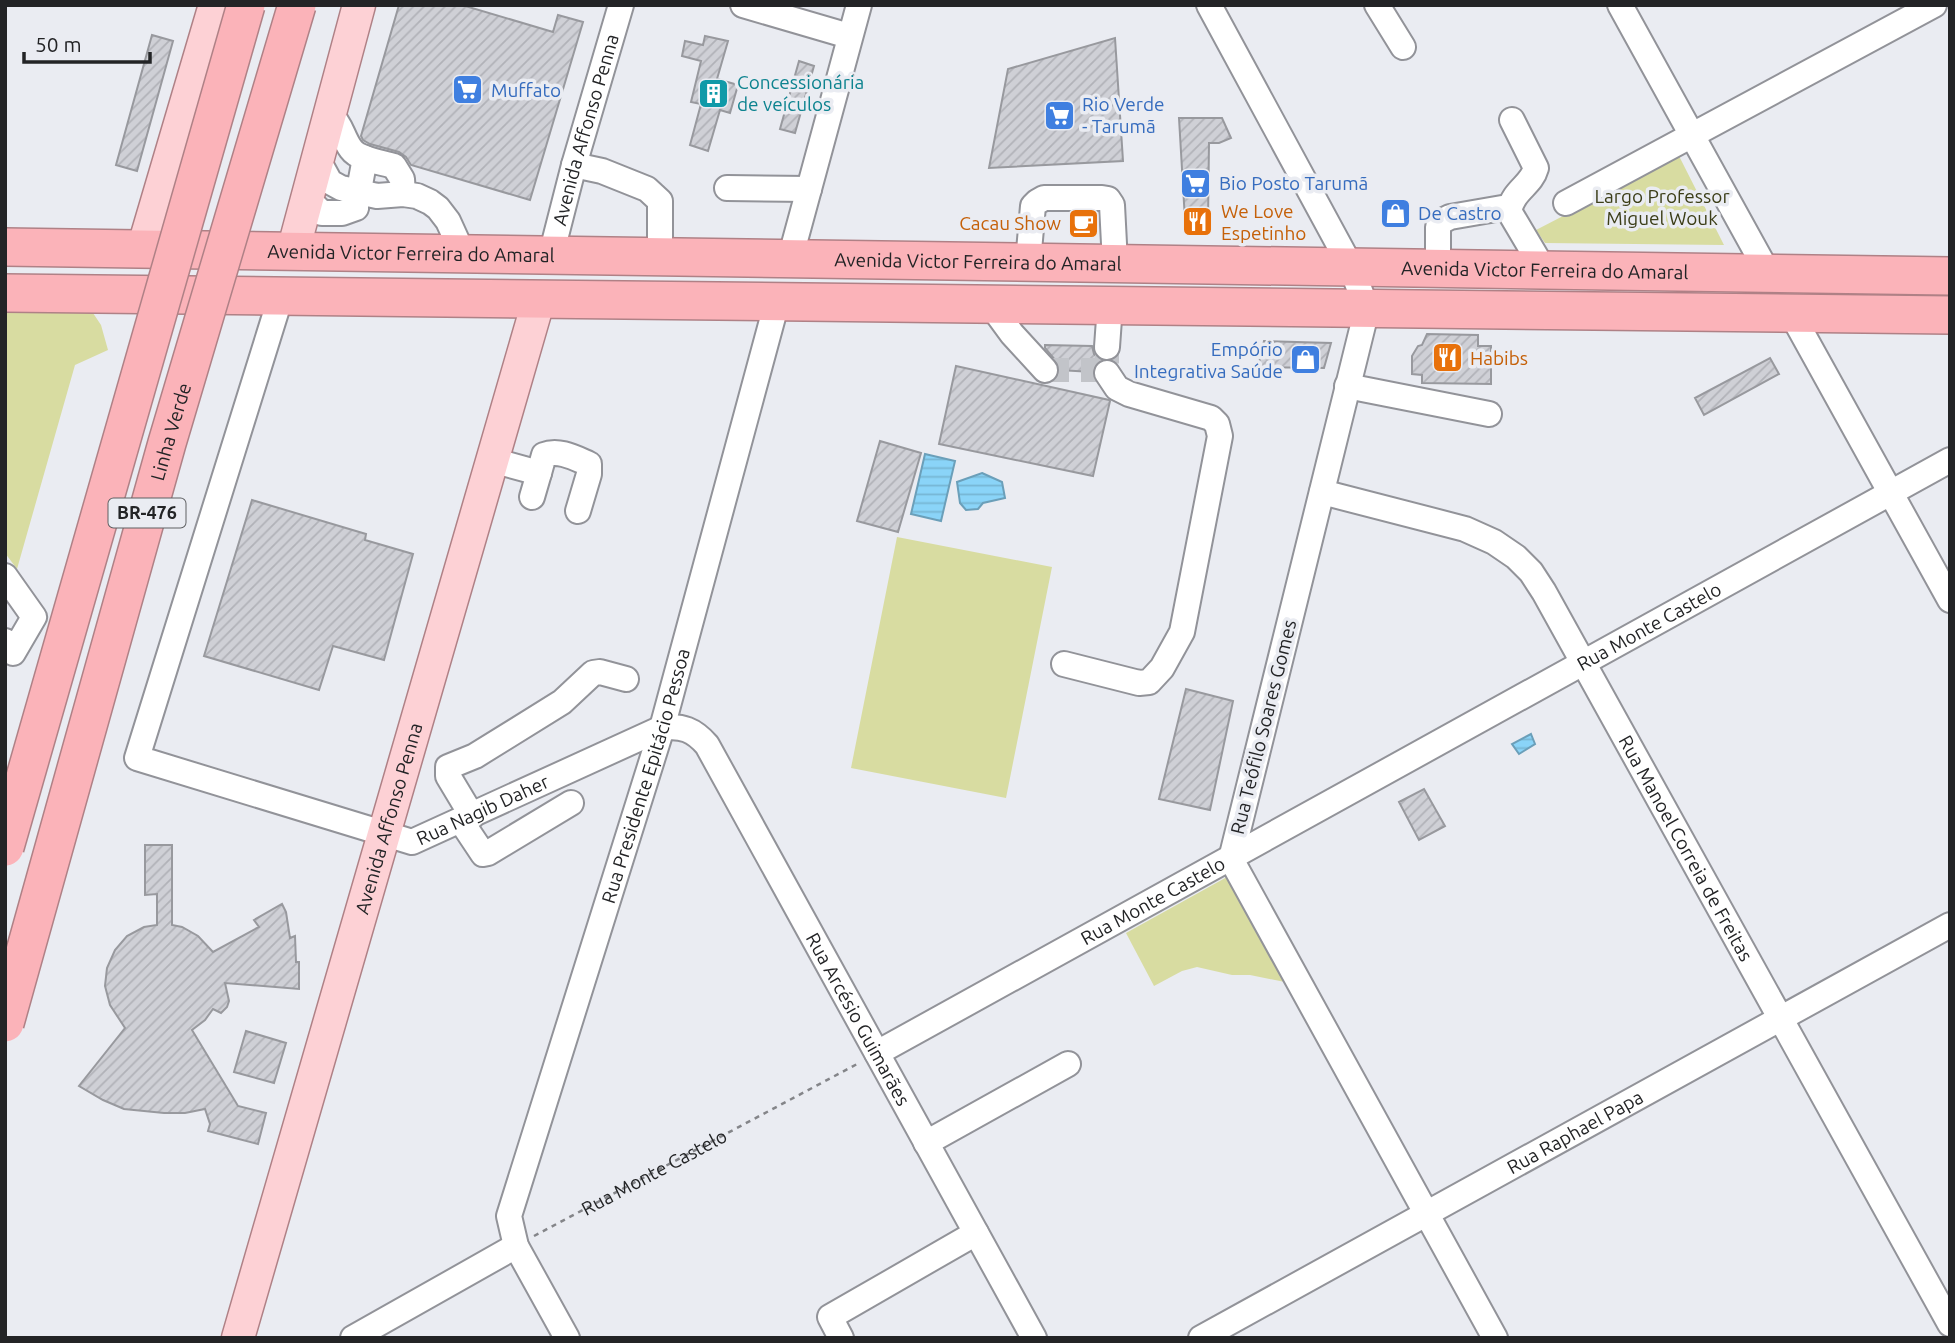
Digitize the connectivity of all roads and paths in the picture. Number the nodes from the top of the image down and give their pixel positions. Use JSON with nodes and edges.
{"nodes":[{"id":1,"x":215,"y":5,"type":"edge"},
{"id":2,"x":247,"y":5,"type":"edge"},
{"id":3,"x":297,"y":5,"type":"edge"},
{"id":4,"x":359,"y":5,"type":"edge"},
{"id":5,"x":621,"y":5,"type":"edge"},
{"id":6,"x":743,"y":5,"type":"edge"},
{"id":7,"x":859,"y":5,"type":"edge"},
{"id":8,"x":1209,"y":5,"type":"edge"},
{"id":9,"x":1377,"y":5,"type":"edge"},
{"id":10,"x":1620,"y":5,"type":"edge"},
{"id":11,"x":1934,"y":5,"type":"edge"},
{"id":12,"x":777,"y":10,"type":"edge"},
{"id":13,"x":849,"y":36,"type":"junction"},
{"id":14,"x":1404,"y":47,"type":"dead end"},
{"id":15,"x":330,"y":114,"type":"junction"},
{"id":16,"x":1512,"y":120,"type":"dead end"},
{"id":17,"x":1692,"y":136,"type":"junction"},
{"id":18,"x":365,"y":158,"type":"junction"},
{"id":19,"x":318,"y":160,"type":"junction"},
{"id":20,"x":574,"y":165,"type":"junction"},
{"id":21,"x":727,"y":188,"type":"dead end"},
{"id":22,"x":809,"y":189,"type":"junction"},
{"id":23,"x":309,"y":192,"type":"junction"},
{"id":24,"x":403,"y":194,"type":"junction"},
{"id":25,"x":357,"y":199,"type":"junction"},
{"id":26,"x":1566,"y":203,"type":"dead end"},
{"id":27,"x":1509,"y":211,"type":"junction"},
{"id":28,"x":5,"y":247,"type":"edge"},
{"id":29,"x":143,"y":249,"type":"junction"},
{"id":30,"x":293,"y":251,"type":"junction"},
{"id":31,"x":456,"y":254,"type":"junction"},
{"id":32,"x":551,"y":256,"type":"junction"},
{"id":33,"x":660,"y":257,"type":"junction"},
{"id":34,"x":790,"y":259,"type":"junction"},
{"id":35,"x":1028,"y":262,"type":"junction"},
{"id":36,"x":1115,"y":263,"type":"junction"},
{"id":37,"x":1351,"y":267,"type":"junction"},
{"id":38,"x":1438,"y":268,"type":"junction"},
{"id":39,"x":1544,"y":270,"type":"junction"},
{"id":40,"x":1768,"y":273,"type":"junction"},
{"id":41,"x":1950,"y":276,"type":"edge"},
{"id":42,"x":5,"y":293,"type":"edge"},
{"id":43,"x":281,"y":296,"type":"junction"},
{"id":44,"x":539,"y":299,"type":"junction"},
{"id":45,"x":777,"y":302,"type":"junction"},
{"id":46,"x":990,"y":304,"type":"junction"},
{"id":47,"x":1110,"y":306,"type":"junction"},
{"id":48,"x":1367,"y":309,"type":"junction"},
{"id":49,"x":1791,"y":313,"type":"junction"},
{"id":50,"x":1950,"y":315,"type":"edge"},
{"id":51,"x":1107,"y":347,"type":"tunnel mouth"},
{"id":52,"x":1045,"y":370,"type":"dead end"},
{"id":53,"x":1107,"y":373,"type":"dead end"},
{"id":54,"x":1348,"y":386,"type":"junction"},
{"id":55,"x":1489,"y":414,"type":"dead end"},
{"id":56,"x":492,"y":460,"type":"junction"},
{"id":57,"x":1950,"y":460,"type":"edge"},
{"id":58,"x":539,"y":472,"type":"junction"},
{"id":59,"x":1321,"y":492,"type":"junction"},
{"id":60,"x":1891,"y":494,"type":"junction"},
{"id":61,"x":531,"y":497,"type":"dead end"},
{"id":62,"x":578,"y":511,"type":"dead end"},
{"id":63,"x":5,"y":576,"type":"edge"},
{"id":64,"x":1950,"y":600,"type":"edge"},
{"id":65,"x":9,"y":647,"type":"edge"},
{"id":66,"x":1583,"y":662,"type":"junction"},
{"id":67,"x":1064,"y":664,"type":"dead end"},
{"id":68,"x":626,"y":679,"type":"dead end"},
{"id":69,"x":662,"y":727,"type":"junction"},
{"id":70,"x":571,"y":803,"type":"dead end"},
{"id":71,"x":467,"y":818,"type":"junction"},
{"id":72,"x":383,"y":834,"type":"junction"},
{"id":73,"x":5,"y":847,"type":"edge"},
{"id":74,"x":1231,"y":859,"type":"junction"},
{"id":75,"x":1950,"y":925,"type":"edge"},
{"id":76,"x":1780,"y":1018,"type":"junction"},
{"id":77,"x":5,"y":1023,"type":"edge"},
{"id":78,"x":877,"y":1053,"type":"junction"},
{"id":79,"x":1068,"y":1064,"type":"dead end"},
{"id":80,"x":926,"y":1143,"type":"junction"},
{"id":81,"x":1426,"y":1213,"type":"junction"},
{"id":82,"x":976,"y":1233,"type":"junction"},
{"id":83,"x":516,"y":1246,"type":"junction"},
{"id":84,"x":1950,"y":1324,"type":"edge"},
{"id":85,"x":237,"y":1338,"type":"edge"},
{"id":86,"x":353,"y":1338,"type":"edge"},
{"id":87,"x":567,"y":1338,"type":"edge"},
{"id":88,"x":841,"y":1338,"type":"edge"},
{"id":89,"x":1034,"y":1338,"type":"edge"},
{"id":90,"x":1200,"y":1338,"type":"edge"},
{"id":91,"x":1495,"y":1338,"type":"edge"}],
"edges":[{"from":1,"to":29,"type":"main road"},
{"from":2,"to":73,"type":"highway","bridge":true},
{"from":3,"to":77,"type":"highway","name":"Linha Verde","number":"BR-476","bridge":true},
{"from":4,"to":15,"type":"main road"},
{"from":5,"to":20,"type":"street","name":"Avenida Affonso Penna"},
{"from":6,"to":12,"type":"street"},
{"from":7,"to":13,"type":"street"},
{"from":8,"to":37,"type":"street"},
{"from":9,"to":14,"type":"street"},
{"from":10,"to":17,"type":"street"},
{"from":11,"to":17,"type":"street"},
{"from":12,"to":13,"type":"street"},
{"from":13,"to":22,"type":"street"},
{"from":15,"to":18,"type":"street"},
{"from":15,"to":19,"type":"main road"},
{"from":16,"to":27,"type":"street"},
{"from":17,"to":26,"type":"street"},
{"from":17,"to":40,"type":"street"},
{"from":18,"to":24,"type":"street"},
{"from":18,"to":25,"type":"street"},
{"from":19,"to":23,"type":"main road"},
{"from":19,"to":25,"type":"street"},
{"from":20,"to":32,"type":"street","name":"Avenida Affonso Penna"},
{"from":20,"to":33,"type":"street"},
{"from":21,"to":22,"type":"street"},
{"from":22,"to":34,"type":"street"},
{"from":23,"to":25,"type":"street"},
{"from":23,"to":30,"type":"main road"},
{"from":24,"to":25,"type":"street"},
{"from":24,"to":31,"type":"street"},
{"from":25,"to":31,"type":"street"},
{"from":27,"to":38,"type":"street"},
{"from":27,"to":39,"type":"street"},
{"from":28,"to":29,"type":"highway","name":"Avenida Victor Ferreira do Amaral"},
{"from":29,"to":30,"type":"highway","name":"Avenida Victor Ferreira do Amaral"},
{"from":30,"to":31,"type":"highway","name":"Avenida Victor Ferreira do Amaral"},
{"from":31,"to":32,"type":"highway","name":"Avenida Victor Ferreira do Amaral"},
{"from":32,"to":33,"type":"highway","name":"Avenida Victor Ferreira do Amaral"},
{"from":33,"to":34,"type":"highway","name":"Avenida Victor Ferreira do Amaral"},
{"from":34,"to":35,"type":"highway","name":"Avenida Victor Ferreira do Amaral"},
{"from":35,"to":36,"type":"highway","name":"Avenida Victor Ferreira do Amaral"},
{"from":35,"to":36,"type":"street"},
{"from":36,"to":37,"type":"highway","name":"Avenida Victor Ferreira do Amaral"},
{"from":37,"to":38,"type":"highway","name":"Avenida Victor Ferreira do Amaral"},
{"from":37,"to":48,"type":"street"},
{"from":38,"to":39,"type":"highway","name":"Avenida Victor Ferreira do Amaral"},
{"from":39,"to":40,"type":"highway","name":"Avenida Victor Ferreira do Amaral"},
{"from":40,"to":41,"type":"highway","name":"Avenida Victor Ferreira do Amaral"},
{"from":42,"to":43,"type":"highway","name":"Avenida Victor Ferreira do Amaral"},
{"from":43,"to":44,"type":"highway","name":"Avenida Victor Ferreira do Amaral"},
{"from":43,"to":72,"type":"street","name":"Rua Nagib Daher"},
{"from":44,"to":45,"type":"highway","name":"Avenida Victor Ferreira do Amaral"},
{"from":44,"to":56,"type":"main road","name":"Avenida Affonso Penna"},
{"from":45,"to":46,"type":"highway","name":"Avenida Victor Ferreira do Amaral"},
{"from":45,"to":69,"type":"street","name":"Rua Presidente Epitácio Pessoa"},
{"from":46,"to":47,"type":"highway","name":"Avenida Victor Ferreira do Amaral"},
{"from":46,"to":52,"type":"street"},
{"from":47,"to":48,"type":"highway","name":"Avenida Victor Ferreira do Amaral"},
{"from":47,"to":51,"type":"street"},
{"from":48,"to":49,"type":"highway","name":"Avenida Victor Ferreira do Amaral"},
{"from":48,"to":54,"type":"street","name":"Rua Teófilo Soares Gomes"},
{"from":49,"to":50,"type":"highway","name":"Avenida Victor Ferreira do Amaral"},
{"from":49,"to":60,"type":"street"},
{"from":53,"to":67,"type":"street"},
{"from":54,"to":55,"type":"street"},
{"from":54,"to":59,"type":"street","name":"Rua Teófilo Soares Gomes"},
{"from":56,"to":58,"type":"street"},
{"from":56,"to":72,"type":"main road","name":"Avenida Affonso Penna"},
{"from":57,"to":60,"type":"street","name":"Rua Monte Castelo"},
{"from":58,"to":61,"type":"street"},
{"from":58,"to":62,"type":"street"},
{"from":59,"to":66,"type":"street","name":"Rua Manoel Correia de Freitas"},
{"from":59,"to":74,"type":"street","name":"Rua Teófilo Soares Gomes"},
{"from":60,"to":64,"type":"street"},
{"from":60,"to":66,"type":"street","name":"Rua Monte Castelo"},
{"from":63,"to":65,"type":"street"},
{"from":66,"to":74,"type":"street","name":"Rua Monte Castelo"},
{"from":66,"to":76,"type":"street","name":"Rua Manoel Correia de Freitas"},
{"from":68,"to":71,"type":"street"},
{"from":69,"to":71,"type":"street","name":"Rua Nagib Daher"},
{"from":69,"to":78,"type":"street","name":"Rua Arcésio Guimarães"},
{"from":69,"to":83,"type":"street","name":"Rua Presidente Epitácio Pessoa"},
{"from":70,"to":71,"type":"street"},
{"from":71,"to":72,"type":"street","name":"Rua Nagib Daher"},
{"from":72,"to":85,"type":"main road","name":"Avenida Affonso Penna"},
{"from":74,"to":78,"type":"street","name":"Rua Monte Castelo"},
{"from":74,"to":81,"type":"street","name":"Rua Teófilo Soares Gomes"},
{"from":75,"to":76,"type":"street","name":"Rua Raphael Papa"},
{"from":76,"to":81,"type":"street","name":"Rua Raphael Papa"},
{"from":76,"to":84,"type":"street","name":"Rua Manoel Correia de Freitas"},
{"from":78,"to":80,"type":"street","name":"Rua Arcésio Guimarães"},
{"from":78,"to":83,"type":"path","name":"Rua Monte Castelo"},
{"from":79,"to":80,"type":"street"},
{"from":80,"to":82,"type":"street","name":"Rua Arcésio Guimarães"},
{"from":81,"to":90,"type":"street","name":"Rua Raphael Papa"},
{"from":81,"to":91,"type":"street","name":"Rua Teófilo Soares Gomes"},
{"from":82,"to":88,"type":"street"},
{"from":82,"to":89,"type":"street","name":"Rua Arcésio Guimarães"},
{"from":83,"to":86,"type":"street"},
{"from":83,"to":87,"type":"street","name":"Rua Presidente Epitácio Pessoa"}]}
